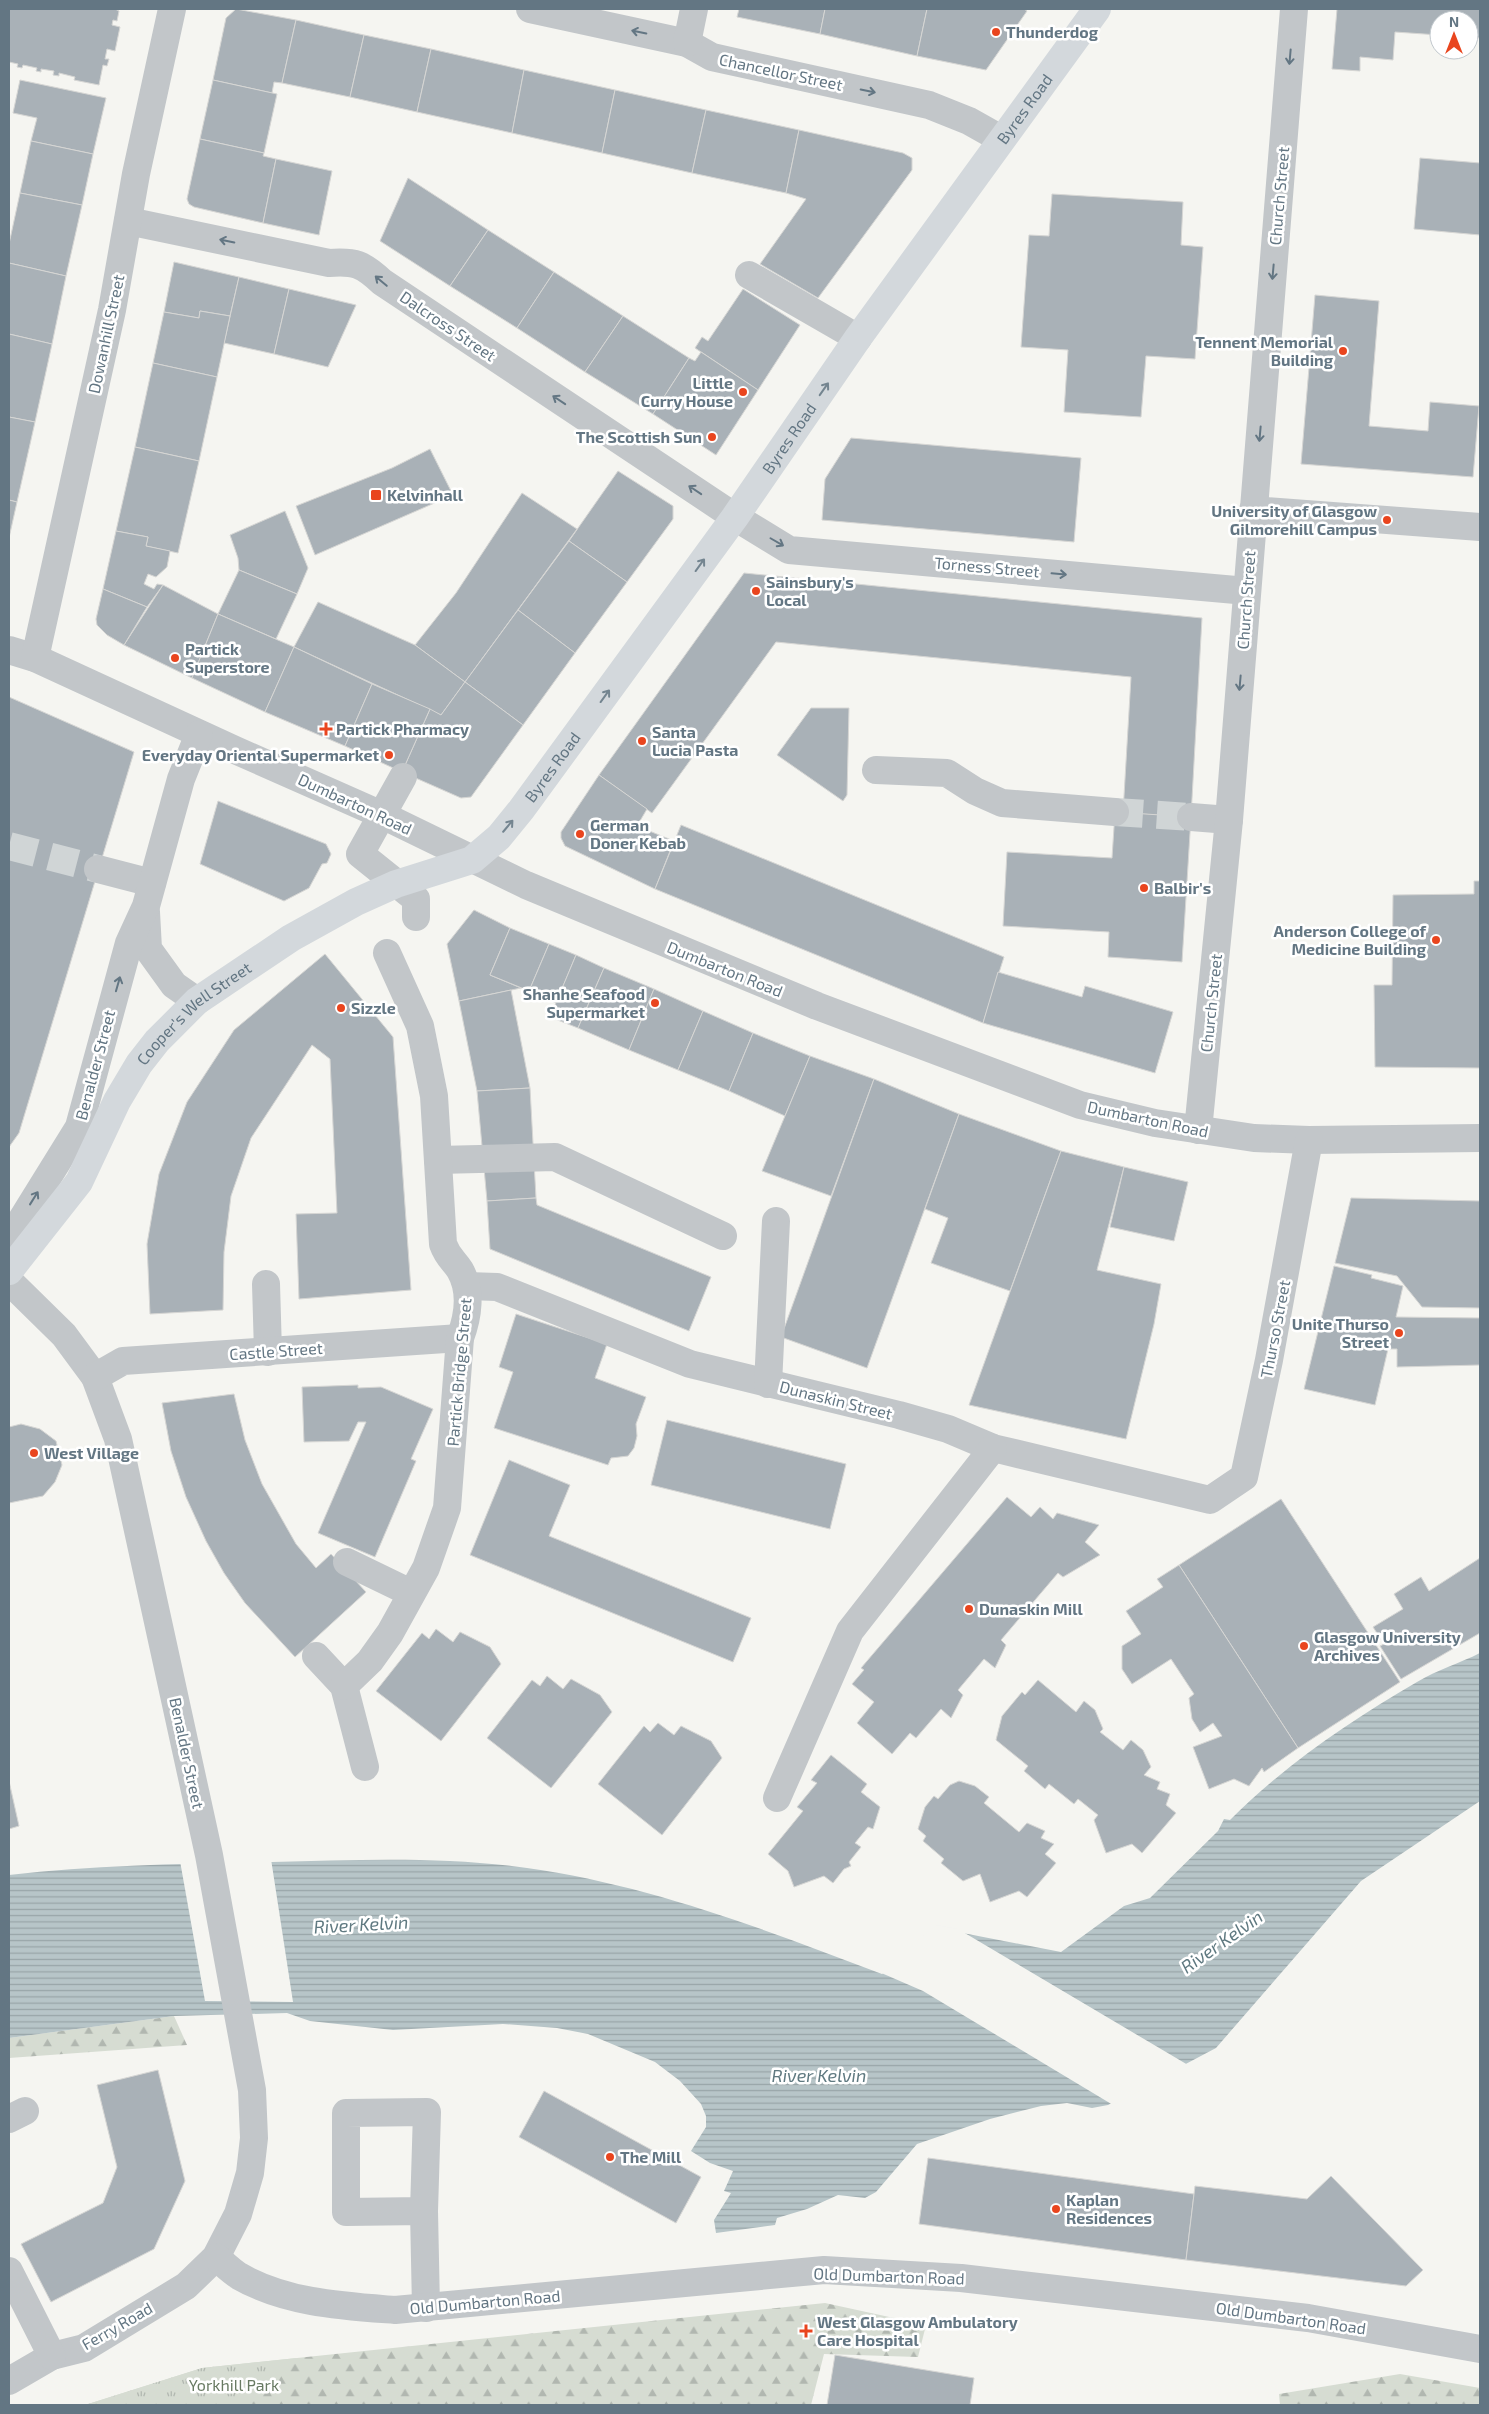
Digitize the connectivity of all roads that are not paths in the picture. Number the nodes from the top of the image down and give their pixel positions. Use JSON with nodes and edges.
{"nodes":[{"id":1,"x":172,"y":9,"type":"edge"},
{"id":2,"x":530,"y":9,"type":"edge"},
{"id":3,"x":694,"y":9,"type":"edge"},
{"id":4,"x":1097,"y":9,"type":"edge"},
{"id":5,"x":1294,"y":9,"type":"edge"},
{"id":6,"x":687,"y":43,"type":"junction"},
{"id":7,"x":1001,"y":139,"type":"junction"},
{"id":8,"x":128,"y":221,"type":"junction"},
{"id":9,"x":749,"y":275,"type":"dead end"},
{"id":10,"x":858,"y":338,"type":"junction"},
{"id":11,"x":1253,"y":510,"type":"junction"},
{"id":12,"x":735,"y":517,"type":"junction"},
{"id":13,"x":1480,"y":527,"type":"edge"},
{"id":14,"x":1246,"y":591,"type":"junction"},
{"id":15,"x":9,"y":650,"type":"edge"},
{"id":16,"x":34,"y":658,"type":"junction"},
{"id":17,"x":199,"y":734,"type":"junction"},
{"id":18,"x":876,"y":770,"type":"dead end"},
{"id":19,"x":403,"y":777,"type":"dead end"},
{"id":20,"x":1115,"y":812,"type":"tunnel mouth"},
{"id":21,"x":382,"y":815,"type":"junction"},
{"id":22,"x":1190,"y":817,"type":"tunnel mouth"},
{"id":23,"x":1230,"y":820,"type":"junction"},
{"id":24,"x":472,"y":860,"type":"junction"},
{"id":25,"x":98,"y":869,"type":"tunnel mouth"},
{"id":26,"x":396,"y":884,"type":"junction"},
{"id":27,"x":149,"y":894,"type":"junction"},
{"id":28,"x":416,"y":917,"type":"dead end"},
{"id":29,"x":387,"y":953,"type":"dead end"},
{"id":30,"x":197,"y":1001,"type":"junction"},
{"id":31,"x":1198,"y":1130,"type":"junction"},
{"id":32,"x":1480,"y":1138,"type":"edge"},
{"id":33,"x":1309,"y":1140,"type":"junction"},
{"id":34,"x":438,"y":1160,"type":"junction"},
{"id":35,"x":776,"y":1221,"type":"dead end"},
{"id":36,"x":723,"y":1236,"type":"dead end"},
{"id":37,"x":9,"y":1240,"type":"edge"},
{"id":38,"x":9,"y":1271,"type":"edge"},
{"id":39,"x":9,"y":1281,"type":"edge"},
{"id":40,"x":266,"y":1284,"type":"dead end"},
{"id":41,"x":466,"y":1286,"type":"junction"},
{"id":42,"x":460,"y":1338,"type":"junction"},
{"id":43,"x":268,"y":1352,"type":"junction"},
{"id":44,"x":95,"y":1377,"type":"junction"},
{"id":45,"x":768,"y":1384,"type":"junction"},
{"id":46,"x":993,"y":1448,"type":"junction"},
{"id":47,"x":1210,"y":1500,"type":"joint"},
{"id":48,"x":347,"y":1562,"type":"dead end"},
{"id":49,"x":411,"y":1593,"type":"junction"},
{"id":50,"x":316,"y":1656,"type":"dead end"},
{"id":51,"x":344,"y":1686,"type":"junction"},
{"id":52,"x":365,"y":1767,"type":"dead end"},
{"id":53,"x":777,"y":1798,"type":"dead end"},
{"id":54,"x":424,"y":2211,"type":"junction"},
{"id":55,"x":216,"y":2256,"type":"junction"},
{"id":56,"x":9,"y":2271,"type":"edge"},
{"id":57,"x":426,"y":2308,"type":"junction"},
{"id":58,"x":1480,"y":2349,"type":"edge"},
{"id":59,"x":52,"y":2356,"type":"junction"},
{"id":60,"x":9,"y":2381,"type":"edge"}],
"edges":[{"from":1,"to":8,"type":"street","name":"Dowanhill Street"},
{"from":6,"to":2,"type":"street","name":"Chancellor Street","one_way":true},
{"from":3,"to":6,"type":"street"},
{"from":4,"to":7,"type":"main road","name":"Byres Road"},
{"from":5,"to":11,"type":"street","name":"Church Street","one_way":true},
{"from":6,"to":7,"type":"street","name":"Chancellor Street","one_way":true},
{"from":7,"to":10,"type":"main road","name":"Byres Road"},
{"from":12,"to":8,"type":"street","name":"Dalcross Street","one_way":true},
{"from":8,"to":16,"type":"street","name":"Dowanhill Street"},
{"from":9,"to":10,"type":"street"},
{"from":12,"to":10,"type":"main road","name":"Byres Road","one_way":true},
{"from":11,"to":13,"type":"street"},
{"from":11,"to":14,"type":"street","name":"Church Street"},
{"from":12,"to":14,"type":"street","name":"Torness Street","one_way":true},
{"from":24,"to":12,"type":"main road","name":"Byres Road","one_way":true},
{"from":14,"to":23,"type":"street","name":"Church Street","one_way":true},
{"from":15,"to":16,"type":"street","name":"Dumbarton Road"},
{"from":16,"to":17,"type":"street","name":"Dumbarton Road"},
{"from":17,"to":21,"type":"street","name":"Dumbarton Road"},
{"from":17,"to":27,"type":"street","name":"Benalder Street"},
{"from":18,"to":20,"type":"street"},
{"from":19,"to":21,"type":"street"},
{"from":21,"to":24,"type":"street","name":"Dumbarton Road"},
{"from":21,"to":26,"type":"street"},
{"from":22,"to":23,"type":"street"},
{"from":23,"to":31,"type":"street","name":"Church Street"},
{"from":24,"to":26,"type":"main road","name":"Cooper's Well Street"},
{"from":24,"to":31,"type":"street","name":"Dumbarton Road"},
{"from":25,"to":27,"type":"street"},
{"from":26,"to":28,"type":"street"},
{"from":26,"to":30,"type":"main road","name":"Cooper's Well Street"},
{"from":27,"to":30,"type":"street","name":"Benalder Street"},
{"from":37,"to":27,"type":"street","name":"Benalder Street","one_way":true},
{"from":29,"to":34,"type":"street","name":"Partick Bridge Street"},
{"from":30,"to":38,"type":"main road","name":"Cooper's Well Street"},
{"from":31,"to":33,"type":"street","name":"Dumbarton Road"},
{"from":32,"to":33,"type":"street","name":"Dumbarton Road"},
{"from":33,"to":47,"type":"street","name":"Thurso Street"},
{"from":34,"to":36,"type":"street"},
{"from":34,"to":41,"type":"street","name":"Partick Bridge Street"},
{"from":35,"to":45,"type":"street"},
{"from":39,"to":44,"type":"street","name":"Benalder Street"},
{"from":40,"to":43,"type":"street"},
{"from":41,"to":42,"type":"street","name":"Partick Bridge Street"},
{"from":41,"to":45,"type":"street","name":"Dunaskin Street"},
{"from":42,"to":43,"type":"street","name":"Castle Street"},
{"from":42,"to":49,"type":"street","name":"Partick Bridge Street"},
{"from":43,"to":44,"type":"street","name":"Castle Street"},
{"from":44,"to":55,"type":"street","name":"Benalder Street"},
{"from":45,"to":46,"type":"street","name":"Dunaskin Street"},
{"from":46,"to":47,"type":"street","name":"Dunaskin Street"},
{"from":46,"to":53,"type":"street"},
{"from":48,"to":49,"type":"street"},
{"from":49,"to":51,"type":"street","name":"Partick Bridge Street"},
{"from":50,"to":51,"type":"street"},
{"from":51,"to":52,"type":"street"},
{"from":54,"to":54,"type":"street"},
{"from":54,"to":57,"type":"street"},
{"from":55,"to":57,"type":"street","name":"Old Dumbarton Road"},
{"from":55,"to":59,"type":"street","name":"Ferry Road"},
{"from":56,"to":59,"type":"street"},
{"from":57,"to":58,"type":"street","name":"Old Dumbarton Road"},
{"from":59,"to":60,"type":"street","name":"Ferry Road"}]}
